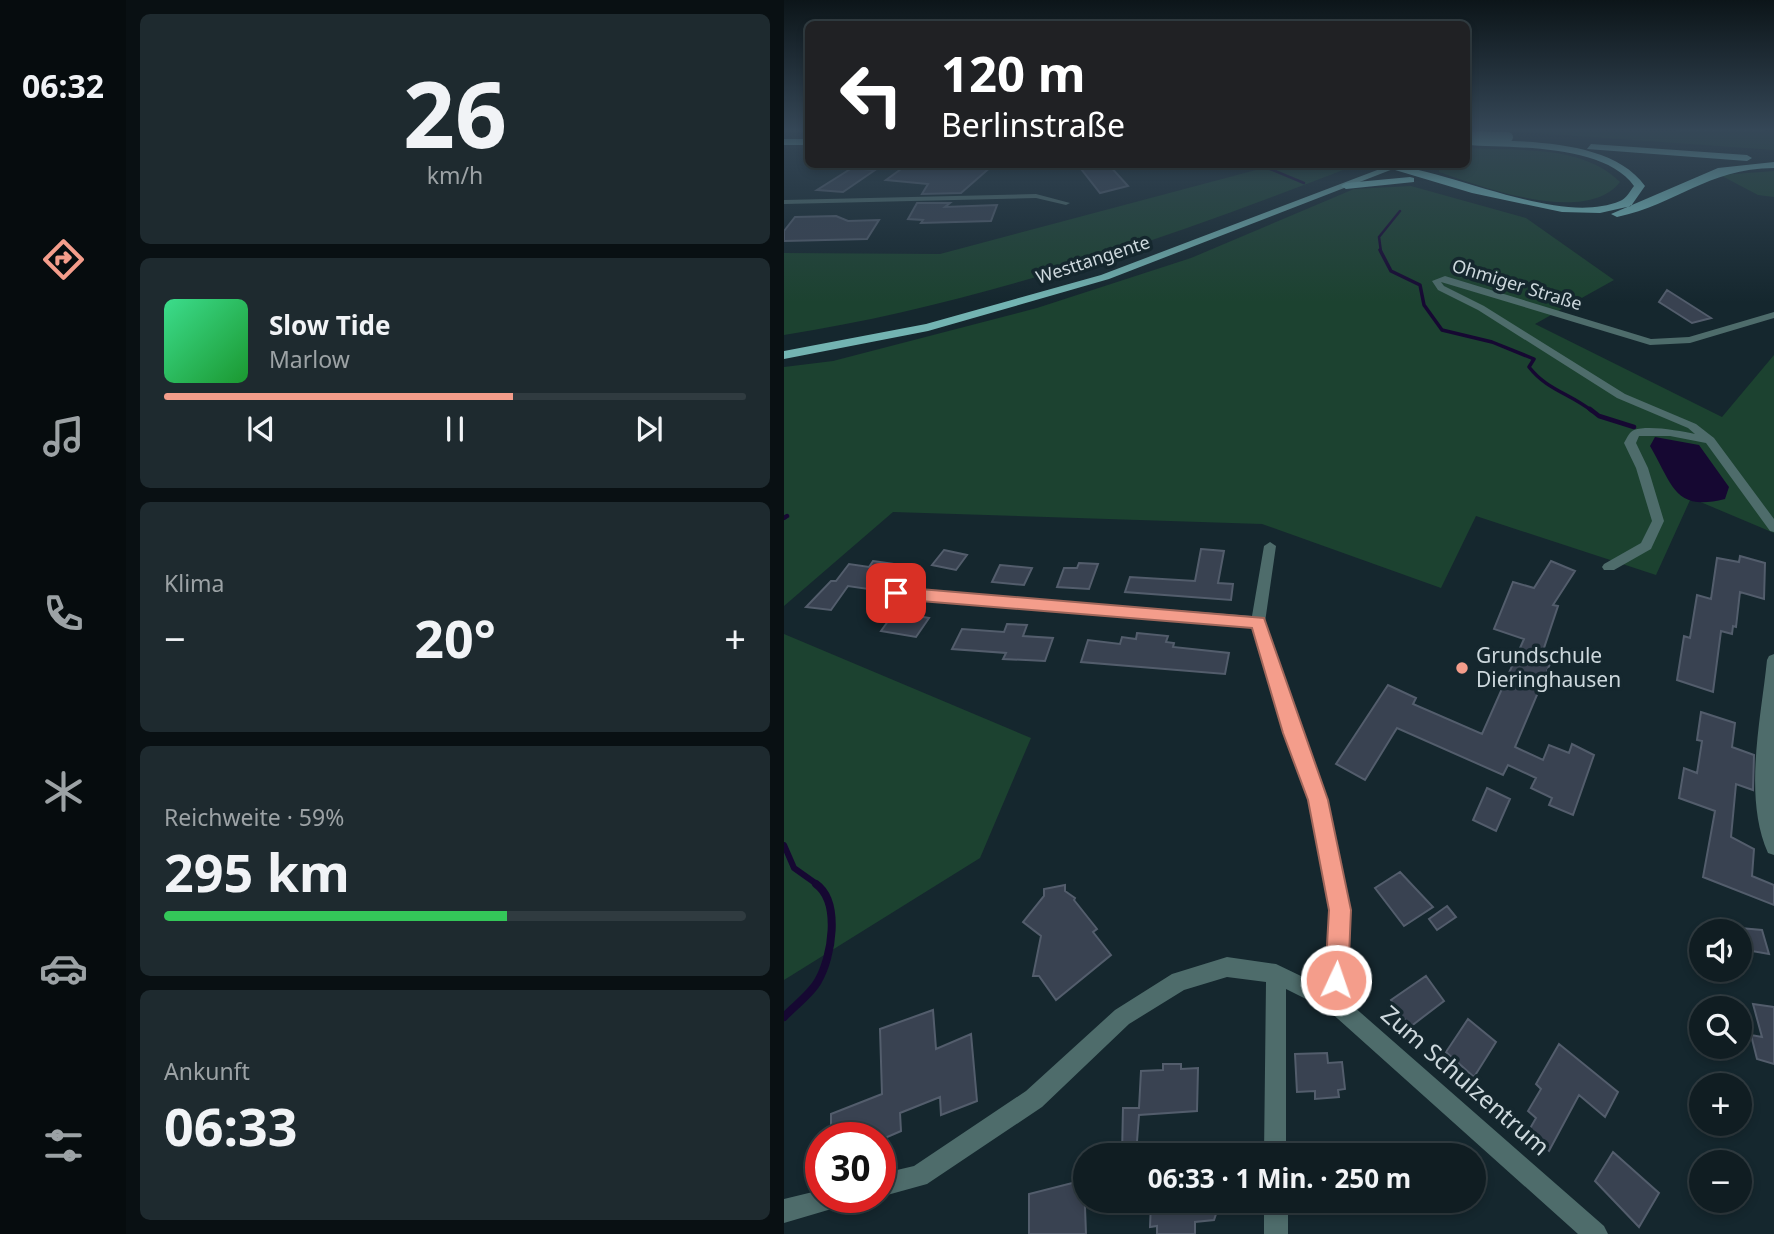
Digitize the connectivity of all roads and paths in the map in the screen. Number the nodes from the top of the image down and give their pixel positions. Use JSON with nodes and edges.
{"nodes":[{"id":1,"x":1326,"y":188,"type":"edge"},
{"id":2,"x":1342,"y":188,"type":"edge"},
{"id":3,"x":1448,"y":188,"type":"edge"},
{"id":4,"x":1468,"y":188,"type":"edge"},
{"id":5,"x":1639,"y":188,"type":"edge"},
{"id":6,"x":1686,"y":188,"type":"edge"},
{"id":7,"x":784,"y":202,"type":"edge"},
{"id":8,"x":1066,"y":203,"type":"dead end"},
{"id":9,"x":1774,"y":315,"type":"edge"},
{"id":10,"x":784,"y":345,"type":"edge"},
{"id":11,"x":784,"y":355,"type":"edge"},
{"id":12,"x":1710,"y":440,"type":"junction"},
{"id":13,"x":1774,"y":528,"type":"edge"},
{"id":14,"x":1270,"y":546,"type":"dead end"},
{"id":15,"x":1609,"y":567,"type":"dead end"},
{"id":16,"x":896,"y":593,"type":"dead end"},
{"id":17,"x":1258,"y":622,"type":"junction"},
{"id":18,"x":1774,"y":660,"type":"edge"},
{"id":19,"x":1774,"y":847,"type":"edge"},
{"id":20,"x":1276,"y":974,"type":"junction"},
{"id":21,"x":1335,"y":1003,"type":"junction"},
{"id":22,"x":1275,"y":1143,"type":"edge"},
{"id":23,"x":896,"y":1182,"type":"edge"},
{"id":24,"x":805,"y":1205,"type":"edge"},
{"id":25,"x":784,"y":1211,"type":"edge"},
{"id":26,"x":1276,"y":1213,"type":"edge"},
{"id":27,"x":1276,"y":1234,"type":"edge"},
{"id":28,"x":1596,"y":1234,"type":"edge"}],
"edges":[{"from":1,"to":10,"type":"main road","name":"Westtangente"},
{"from":2,"to":11,"type":"main road","name":"Westtangente"},
{"from":3,"to":6,"type":"highway"},
{"from":4,"to":5,"type":"highway"},
{"from":7,"to":8,"type":"street"},
{"from":9,"to":12,"type":"street","name":"Ohmiger Straße"},
{"from":12,"to":13,"type":"street","name":"Ohmiger Straße"},
{"from":12,"to":15,"type":"street"},
{"from":14,"to":17,"type":"street"},
{"from":16,"to":17,"type":"street"},
{"from":17,"to":21,"type":"street"},
{"from":18,"to":19,"type":"street"},
{"from":20,"to":21,"type":"street","name":"Zum Schulzentrum"},
{"from":20,"to":22,"type":"street"},
{"from":20,"to":23,"type":"street","name":"Zum Schulzentrum"},
{"from":21,"to":28,"type":"street","name":"Zum Schulzentrum"},
{"from":24,"to":25,"type":"street"},
{"from":26,"to":27,"type":"street"}]}
